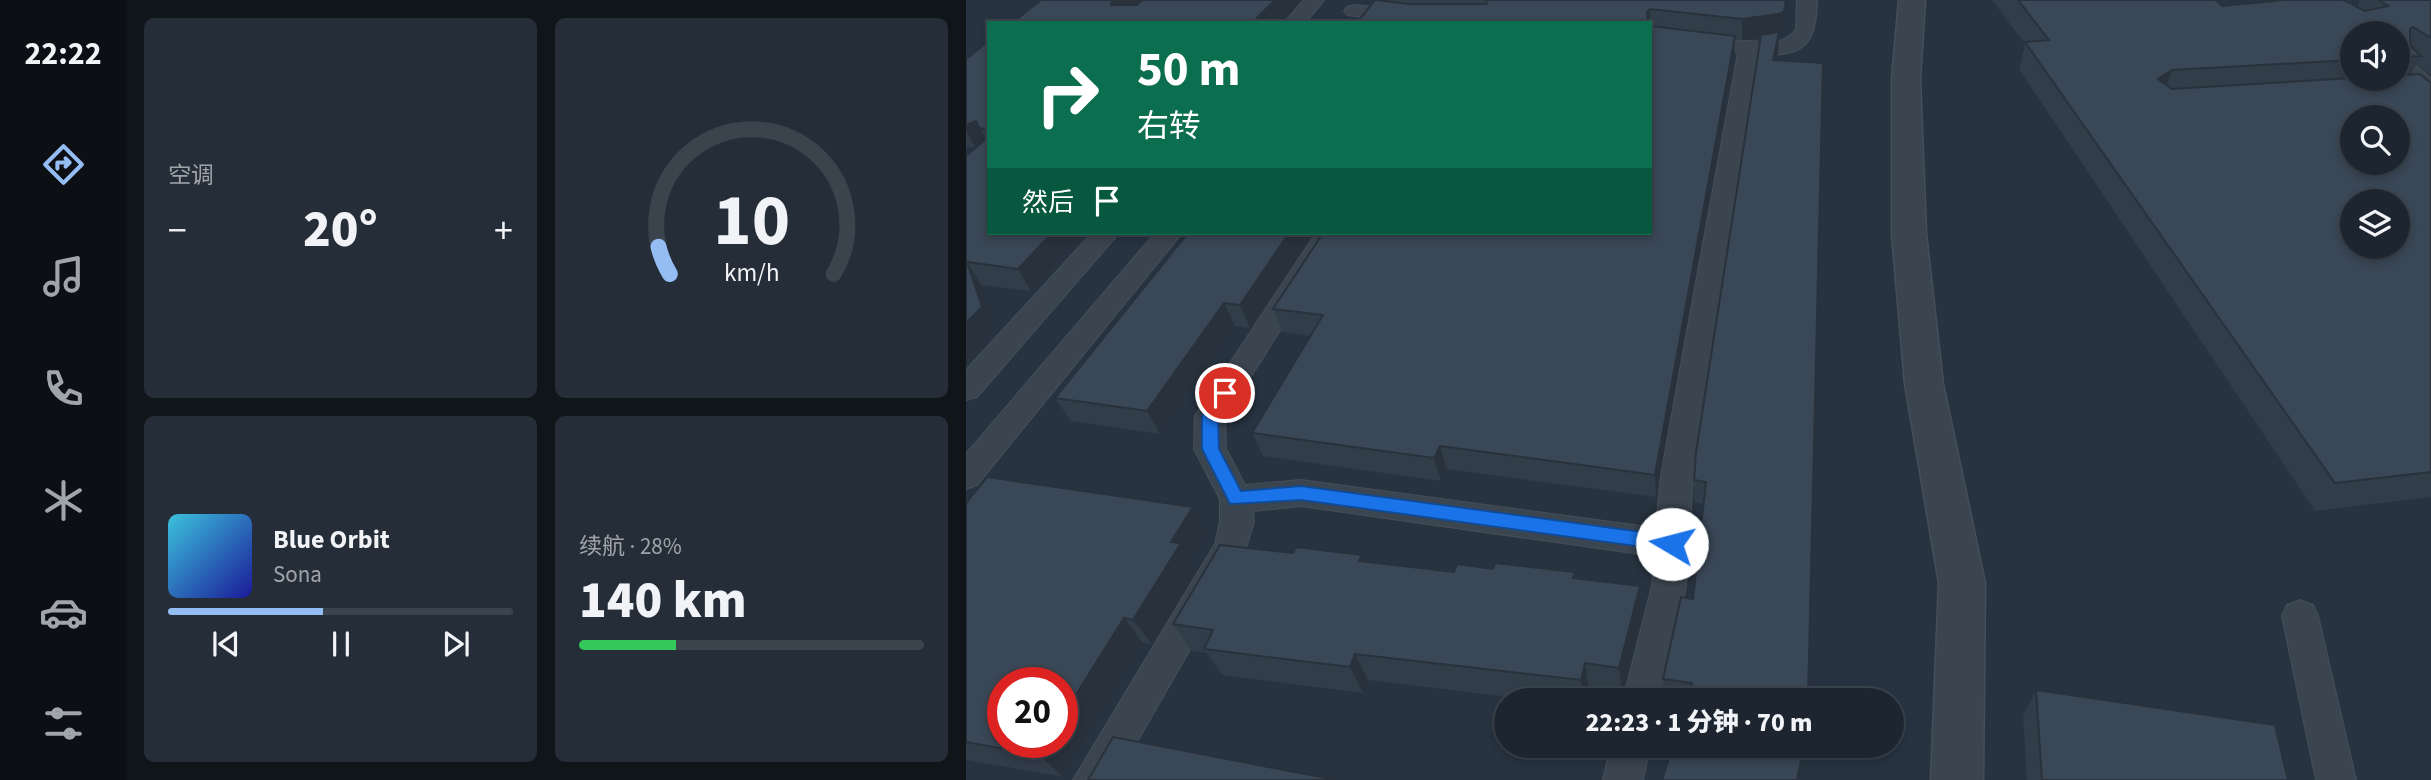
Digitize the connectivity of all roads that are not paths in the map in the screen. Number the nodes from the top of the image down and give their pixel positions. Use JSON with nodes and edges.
{"nodes":[{"id":1,"x":1314,"y":0,"type":"edge"},
{"id":2,"x":1481,"y":0,"type":"edge"},
{"id":3,"x":1807,"y":0,"type":"edge"},
{"id":4,"x":1912,"y":0,"type":"edge"},
{"id":5,"x":1353,"y":11,"type":"edge"},
{"id":6,"x":1296,"y":21,"type":"edge"},
{"id":7,"x":1459,"y":21,"type":"edge"},
{"id":8,"x":1470,"y":21,"type":"edge"},
{"id":9,"x":1712,"y":45,"type":"edge"},
{"id":10,"x":1749,"y":48,"type":"junction"},
{"id":11,"x":2410,"y":72,"type":"edge"},
{"id":12,"x":2431,"y":90,"type":"edge"},
{"id":13,"x":2410,"y":91,"type":"edge"},
{"id":14,"x":1104,"y":235,"type":"edge"},
{"id":15,"x":1167,"y":235,"type":"edge"},
{"id":16,"x":1328,"y":235,"type":"edge"},
{"id":17,"x":966,"y":389,"type":"edge"},
{"id":18,"x":966,"y":476,"type":"edge"},
{"id":19,"x":1236,"y":499,"type":"junction"},
{"id":20,"x":1672,"y":544,"type":"junction"},
{"id":21,"x":2300,"y":616,"type":"dead end"},
{"id":22,"x":1645,"y":688,"type":"edge"},
{"id":23,"x":1628,"y":758,"type":"edge"},
{"id":24,"x":1093,"y":780,"type":"edge"},
{"id":25,"x":1623,"y":780,"type":"edge"},
{"id":26,"x":1958,"y":780,"type":"edge"},
{"id":27,"x":2336,"y":780,"type":"edge"}],
"edges":[{"from":1,"to":6,"type":"lane"},
{"from":2,"to":8,"type":"lane"},
{"from":3,"to":10,"type":"lane"},
{"from":4,"to":26,"type":"street"},
{"from":5,"to":7,"type":"lane"},
{"from":9,"to":10,"type":"lane"},
{"from":10,"to":20,"type":"lane"},
{"from":11,"to":12,"type":"lane"},
{"from":12,"to":13,"type":"lane"},
{"from":14,"to":17,"type":"lane"},
{"from":15,"to":18,"type":"lane"},
{"from":16,"to":19,"type":"lane"},
{"from":19,"to":20,"type":"lane"},
{"from":19,"to":24,"type":"lane"},
{"from":20,"to":22,"type":"lane"},
{"from":21,"to":27,"type":"lane"},
{"from":23,"to":25,"type":"lane"}]}
